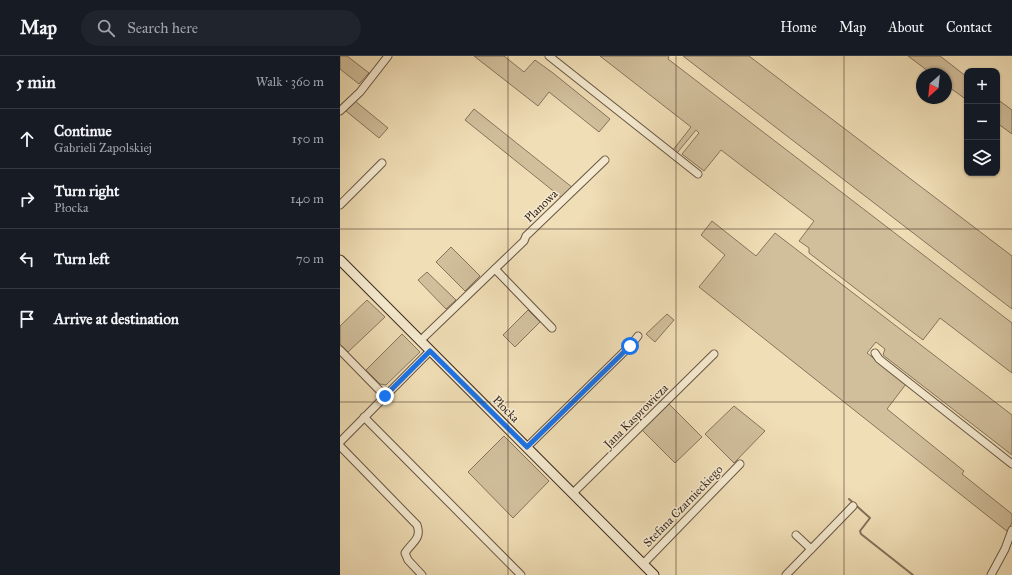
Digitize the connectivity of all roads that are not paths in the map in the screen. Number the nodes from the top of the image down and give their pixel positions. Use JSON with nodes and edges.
{"nodes":[{"id":1,"x":388,"y":56,"type":"edge"},
{"id":2,"x":549,"y":56,"type":"edge"},
{"id":3,"x":340,"y":111,"type":"edge"},
{"id":4,"x":605,"y":160,"type":"dead end"},
{"id":5,"x":382,"y":163,"type":"dead end"},
{"id":6,"x":698,"y":174,"type":"dead end"},
{"id":7,"x":340,"y":205,"type":"edge"},
{"id":8,"x":340,"y":260,"type":"edge"},
{"id":9,"x":495,"y":269,"type":"junction"},
{"id":10,"x":552,"y":328,"type":"dead end"},
{"id":11,"x":638,"y":336,"type":"dead end"},
{"id":12,"x":420,"y":340,"type":"junction"},
{"id":13,"x":340,"y":350,"type":"edge"},
{"id":14,"x":430,"y":351,"type":"junction"},
{"id":15,"x":874,"y":353,"type":"dead end"},
{"id":16,"x":714,"y":354,"type":"dead end"},
{"id":17,"x":385,"y":396,"type":"junction"},
{"id":18,"x":364,"y":417,"type":"junction"},
{"id":19,"x":340,"y":442,"type":"edge"},
{"id":20,"x":340,"y":446,"type":"edge"},
{"id":21,"x":527,"y":447,"type":"junction"},
{"id":22,"x":740,"y":464,"type":"dead end"},
{"id":23,"x":1012,"y":464,"type":"edge"},
{"id":24,"x":573,"y":493,"type":"junction"},
{"id":25,"x":853,"y":506,"type":"dead end"},
{"id":26,"x":1012,"y":530,"type":"edge"},
{"id":27,"x":796,"y":535,"type":"dead end"},
{"id":28,"x":811,"y":549,"type":"junction"},
{"id":29,"x":643,"y":564,"type":"junction"},
{"id":30,"x":422,"y":575,"type":"edge"},
{"id":31,"x":521,"y":575,"type":"edge"},
{"id":32,"x":654,"y":575,"type":"edge"},
{"id":33,"x":786,"y":575,"type":"edge"},
{"id":34,"x":991,"y":575,"type":"edge"}],
"edges":[{"from":1,"to":3,"type":"street"},
{"from":2,"to":6,"type":"street"},
{"from":4,"to":9,"type":"street","name":"Planowa"},
{"from":5,"to":7,"type":"street"},
{"from":8,"to":12,"type":"street","name":"Płocka"},
{"from":9,"to":10,"type":"street"},
{"from":9,"to":12,"type":"street","name":"Planowa"},
{"from":11,"to":21,"type":"street"},
{"from":12,"to":14,"type":"street","name":"Płocka"},
{"from":13,"to":17,"type":"street"},
{"from":14,"to":17,"type":"street"},
{"from":14,"to":21,"type":"street","name":"Płocka"},
{"from":15,"to":23,"type":"street"},
{"from":16,"to":24,"type":"street","name":"Jana Kasprowicza"},
{"from":17,"to":18,"type":"street"},
{"from":18,"to":19,"type":"street"},
{"from":18,"to":31,"type":"street"},
{"from":20,"to":30,"type":"street"},
{"from":21,"to":24,"type":"street","name":"Płocka"},
{"from":22,"to":29,"type":"street","name":"Stefana Czarnieckiego"},
{"from":24,"to":29,"type":"street","name":"Płocka"},
{"from":25,"to":28,"type":"street"},
{"from":26,"to":34,"type":"street"},
{"from":27,"to":28,"type":"street"},
{"from":28,"to":33,"type":"street"},
{"from":29,"to":32,"type":"street","name":"Płocka"}]}
